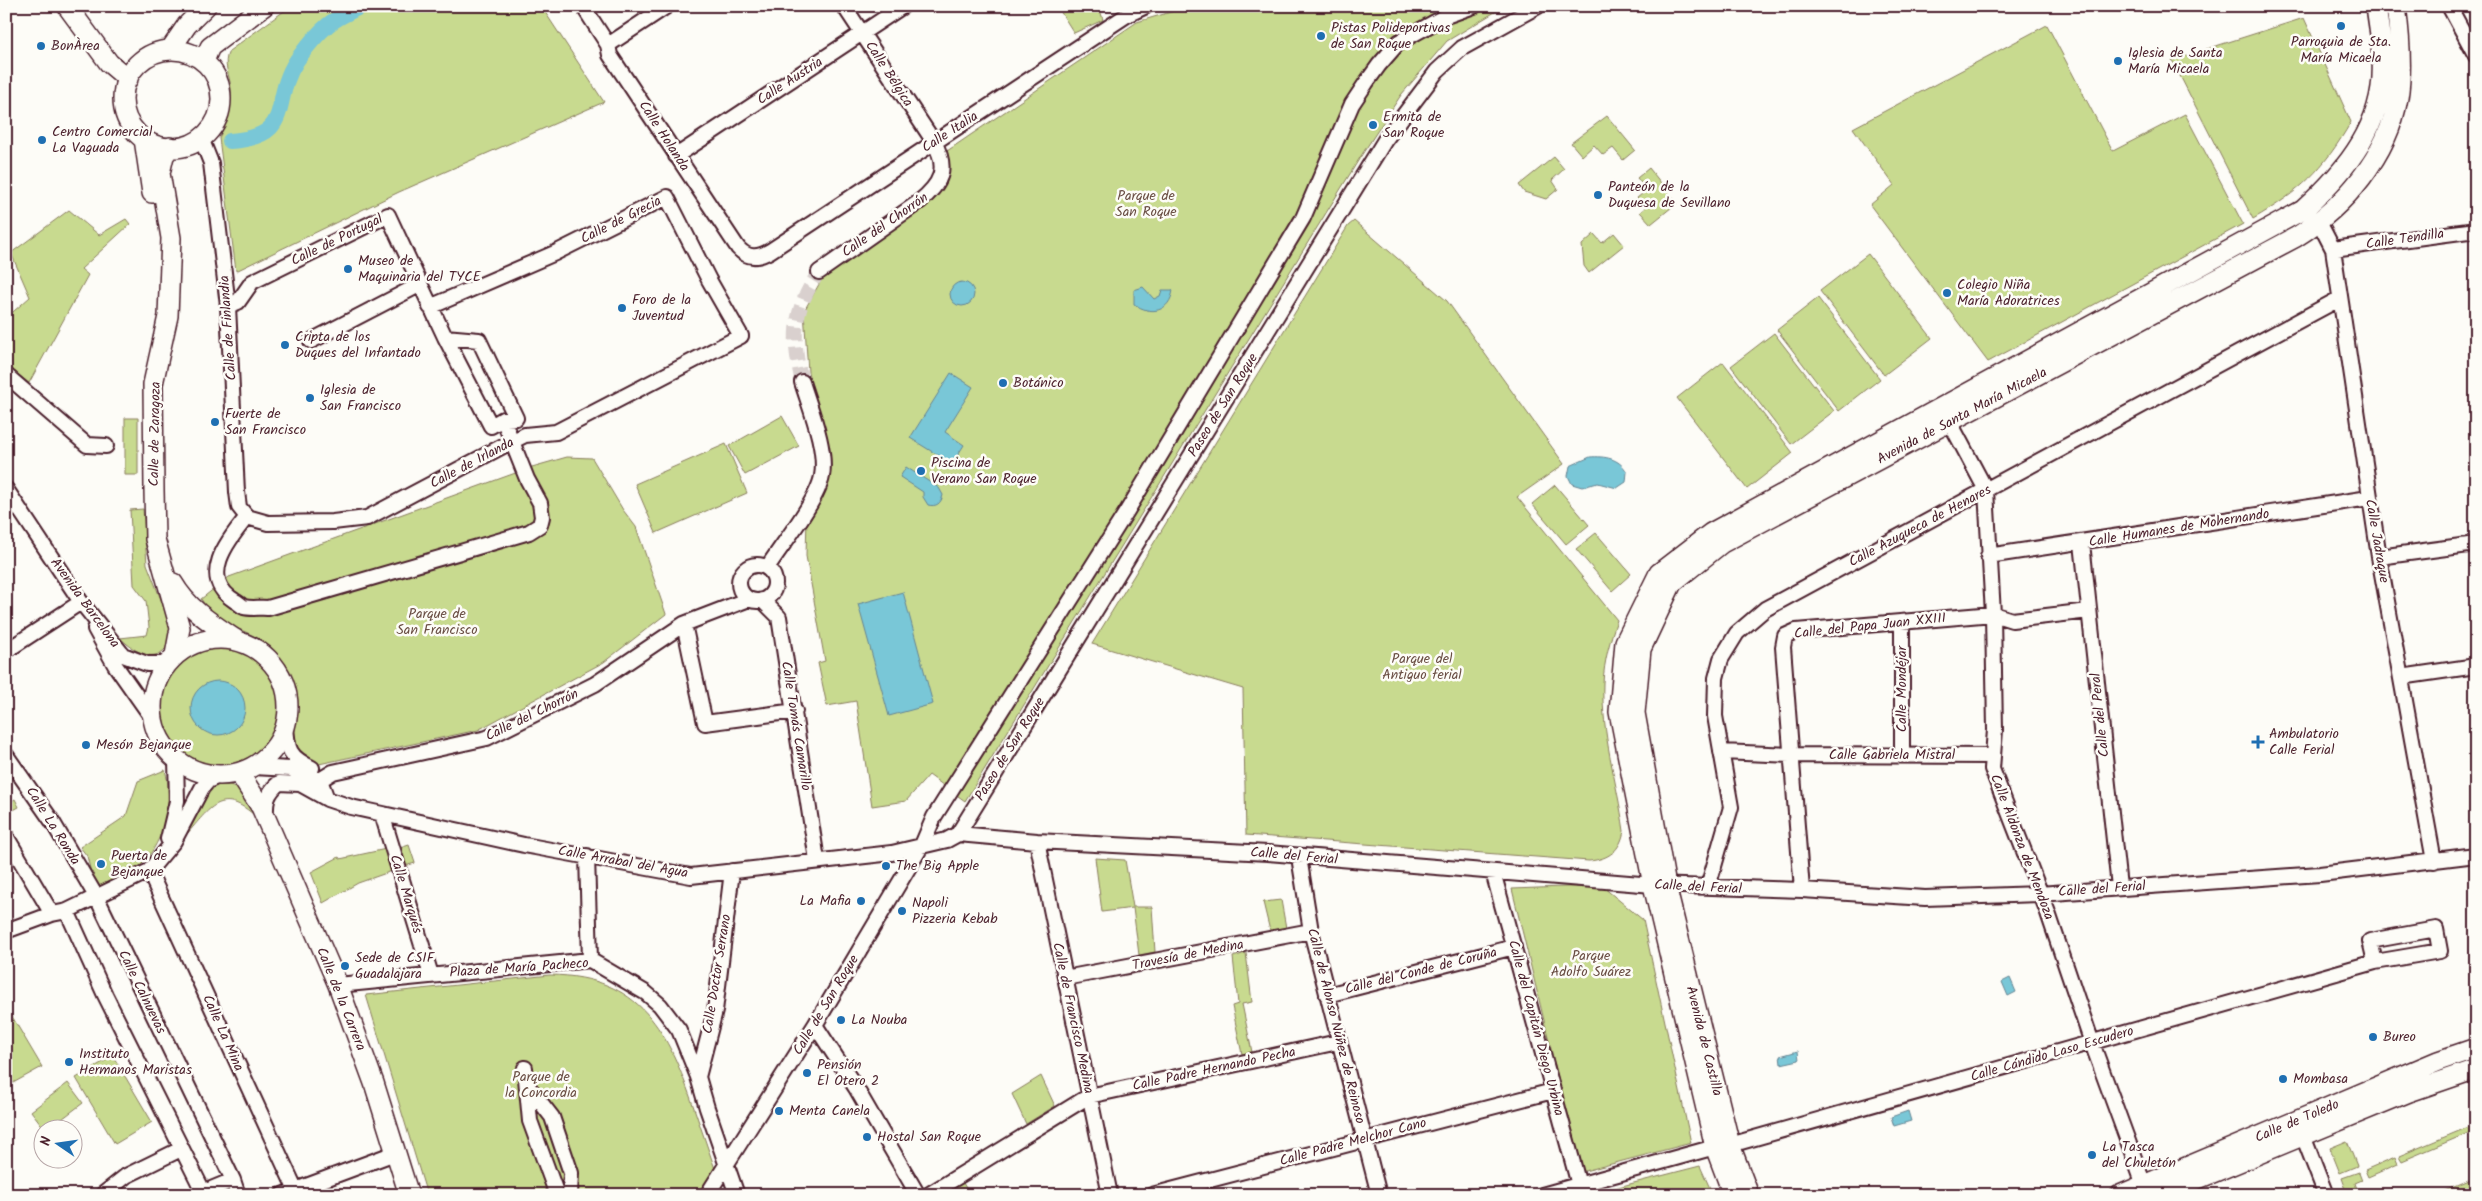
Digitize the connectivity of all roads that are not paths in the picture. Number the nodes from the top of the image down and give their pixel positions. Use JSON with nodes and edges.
{"nodes":[{"id":1,"x":67,"y":6,"type":"edge"},
{"id":2,"x":206,"y":6,"type":"edge"},
{"id":3,"x":264,"y":6,"type":"edge"},
{"id":4,"x":583,"y":6,"type":"edge"},
{"id":5,"x":667,"y":6,"type":"edge"},
{"id":6,"x":844,"y":6,"type":"edge"},
{"id":7,"x":903,"y":6,"type":"edge"},
{"id":8,"x":1115,"y":6,"type":"edge"},
{"id":9,"x":1146,"y":6,"type":"edge"},
{"id":10,"x":1474,"y":6,"type":"edge"},
{"id":11,"x":2376,"y":6,"type":"edge"},
{"id":12,"x":2396,"y":6,"type":"edge"},
{"id":13,"x":2449,"y":6,"type":"edge"},
{"id":14,"x":1530,"y":8,"type":"edge"},
{"id":15,"x":1120,"y":20,"type":"junction"},
{"id":16,"x":862,"y":34,"type":"junction"},
{"id":17,"x":608,"y":45,"type":"junction"},
{"id":18,"x":170,"y":50,"type":"junction"},
{"id":19,"x":2476,"y":56,"type":"edge"},
{"id":20,"x":204,"y":61,"type":"junction"},
{"id":21,"x":128,"y":79,"type":"junction"},
{"id":22,"x":201,"y":138,"type":"junction"},
{"id":23,"x":144,"y":139,"type":"junction"},
{"id":24,"x":934,"y":142,"type":"junction"},
{"id":25,"x":170,"y":148,"type":"junction"},
{"id":26,"x":676,"y":156,"type":"junction"},
{"id":27,"x":2319,"y":222,"type":"junction"},
{"id":28,"x":2476,"y":230,"type":"edge"},
{"id":29,"x":2333,"y":249,"type":"junction"},
{"id":30,"x":754,"y":257,"type":"joint"},
{"id":31,"x":819,"y":272,"type":"tunnel mouth"},
{"id":32,"x":170,"y":274,"type":"junction"},
{"id":33,"x":419,"y":285,"type":"junction"},
{"id":34,"x":2339,"y":299,"type":"junction"},
{"id":35,"x":228,"y":306,"type":"junction"},
{"id":36,"x":430,"y":307,"type":"junction"},
{"id":37,"x":741,"y":336,"type":"joint"},
{"id":38,"x":445,"y":337,"type":"junction"},
{"id":39,"x":311,"y":341,"type":"dead end"},
{"id":40,"x":6,"y":375,"type":"edge"},
{"id":41,"x":802,"y":382,"type":"tunnel mouth"},
{"id":42,"x":1946,"y":414,"type":"junction"},
{"id":43,"x":503,"y":421,"type":"junction"},
{"id":44,"x":512,"y":441,"type":"junction"},
{"id":45,"x":106,"y":446,"type":"dead end"},
{"id":46,"x":6,"y":489,"type":"edge"},
{"id":47,"x":1986,"y":490,"type":"junction"},
{"id":48,"x":2369,"y":498,"type":"junction"},
{"id":49,"x":247,"y":517,"type":"junction"},
{"id":50,"x":2082,"y":543,"type":"junction"},
{"id":51,"x":2476,"y":544,"type":"edge"},
{"id":52,"x":1988,"y":556,"type":"junction"},
{"id":53,"x":2379,"y":557,"type":"junction"},
{"id":54,"x":162,"y":564,"type":"junction"},
{"id":55,"x":767,"y":568,"type":"junction"},
{"id":56,"x":756,"y":600,"type":"junction"},
{"id":57,"x":81,"y":602,"type":"junction"},
{"id":58,"x":2089,"y":611,"type":"junction"},
{"id":59,"x":1993,"y":614,"type":"junction"},
{"id":60,"x":1902,"y":622,"type":"junction"},
{"id":61,"x":684,"y":624,"type":"junction"},
{"id":62,"x":236,"y":640,"type":"junction"},
{"id":63,"x":6,"y":651,"type":"edge"},
{"id":64,"x":171,"y":659,"type":"junction"},
{"id":65,"x":2476,"y":666,"type":"edge"},
{"id":66,"x":2401,"y":677,"type":"junction"},
{"id":67,"x":795,"y":711,"type":"junction"},
{"id":68,"x":153,"y":720,"type":"junction"},
{"id":69,"x":286,"y":724,"type":"junction"},
{"id":70,"x":1721,"y":752,"type":"junction"},
{"id":71,"x":6,"y":755,"type":"edge"},
{"id":72,"x":1790,"y":755,"type":"junction"},
{"id":73,"x":1902,"y":755,"type":"junction"},
{"id":74,"x":1994,"y":756,"type":"junction"},
{"id":75,"x":176,"y":760,"type":"junction"},
{"id":76,"x":247,"y":768,"type":"junction"},
{"id":77,"x":333,"y":772,"type":"junction"},
{"id":78,"x":320,"y":780,"type":"junction"},
{"id":79,"x":327,"y":800,"type":"junction"},
{"id":80,"x":264,"y":814,"type":"junction"},
{"id":81,"x":382,"y":814,"type":"junction"},
{"id":82,"x":958,"y":834,"type":"junction"},
{"id":83,"x":6,"y":836,"type":"edge"},
{"id":84,"x":1037,"y":841,"type":"junction"},
{"id":85,"x":922,"y":845,"type":"junction"},
{"id":86,"x":163,"y":854,"type":"junction"},
{"id":87,"x":2476,"y":855,"type":"edge"},
{"id":88,"x":587,"y":856,"type":"junction"},
{"id":89,"x":1299,"y":857,"type":"junction"},
{"id":90,"x":817,"y":860,"type":"junction"},
{"id":91,"x":2434,"y":861,"type":"junction"},
{"id":92,"x":149,"y":871,"type":"junction"},
{"id":93,"x":732,"y":871,"type":"junction"},
{"id":94,"x":1493,"y":872,"type":"junction"},
{"id":95,"x":1660,"y":885,"type":"junction"},
{"id":96,"x":1708,"y":888,"type":"junction"},
{"id":97,"x":2119,"y":888,"type":"junction"},
{"id":98,"x":1802,"y":890,"type":"junction"},
{"id":99,"x":2039,"y":894,"type":"junction"},
{"id":100,"x":97,"y":898,"type":"junction"},
{"id":101,"x":67,"y":912,"type":"junction"},
{"id":102,"x":52,"y":914,"type":"junction"},
{"id":103,"x":6,"y":931,"type":"edge"},
{"id":104,"x":1311,"y":931,"type":"junction"},
{"id":105,"x":1514,"y":947,"type":"junction"},
{"id":106,"x":590,"y":960,"type":"junction"},
{"id":107,"x":2375,"y":962,"type":"junction"},
{"id":108,"x":431,"y":975,"type":"junction"},
{"id":109,"x":1065,"y":978,"type":"junction"},
{"id":110,"x":338,"y":985,"type":"junction"},
{"id":111,"x":1327,"y":995,"type":"junction"},
{"id":112,"x":815,"y":1025,"type":"junction"},
{"id":113,"x":1338,"y":1042,"type":"junction"},
{"id":114,"x":2092,"y":1042,"type":"junction"},
{"id":115,"x":2476,"y":1048,"type":"edge"},
{"id":116,"x":526,"y":1068,"type":"dead end"},
{"id":117,"x":2476,"y":1069,"type":"edge"},
{"id":118,"x":698,"y":1077,"type":"junction"},
{"id":119,"x":527,"y":1085,"type":"junction"},
{"id":120,"x":1553,"y":1091,"type":"junction"},
{"id":121,"x":1089,"y":1096,"type":"junction"},
{"id":122,"x":2300,"y":1128,"type":"junction"},
{"id":123,"x":1364,"y":1139,"type":"junction"},
{"id":124,"x":1722,"y":1146,"type":"junction"},
{"id":125,"x":180,"y":1149,"type":"junction"},
{"id":126,"x":395,"y":1153,"type":"junction"},
{"id":127,"x":727,"y":1164,"type":"junction"},
{"id":128,"x":233,"y":1180,"type":"junction"},
{"id":129,"x":1574,"y":1189,"type":"edge"},
{"id":130,"x":2151,"y":1190,"type":"edge"},
{"id":131,"x":297,"y":1192,"type":"edge"},
{"id":132,"x":204,"y":1193,"type":"edge"},
{"id":133,"x":102,"y":1195,"type":"edge"},
{"id":134,"x":238,"y":1195,"type":"edge"},
{"id":135,"x":282,"y":1195,"type":"edge"},
{"id":136,"x":409,"y":1195,"type":"edge"},
{"id":137,"x":557,"y":1195,"type":"edge"},
{"id":138,"x":570,"y":1195,"type":"edge"},
{"id":139,"x":707,"y":1195,"type":"edge"},
{"id":140,"x":737,"y":1195,"type":"edge"},
{"id":141,"x":918,"y":1195,"type":"edge"},
{"id":142,"x":928,"y":1195,"type":"edge"},
{"id":143,"x":1110,"y":1195,"type":"edge"},
{"id":144,"x":1152,"y":1195,"type":"edge"},
{"id":145,"x":1379,"y":1195,"type":"edge"},
{"id":146,"x":1542,"y":1195,"type":"edge"},
{"id":147,"x":1733,"y":1195,"type":"edge"},
{"id":148,"x":1749,"y":1195,"type":"edge"},
{"id":149,"x":2120,"y":1195,"type":"edge"},
{"id":150,"x":2326,"y":1195,"type":"edge"}],
"edges":[{"from":1,"to":21,"type":"street"},
{"from":2,"to":18,"type":"street"},
{"from":3,"to":20,"type":"street"},
{"from":4,"to":17,"type":"street","name":"Calle Holanda"},
{"from":5,"to":17,"type":"street"},
{"from":6,"to":16,"type":"street","name":"Calle Bélgica"},
{"from":7,"to":16,"type":"street","name":"Calle Austria"},
{"from":8,"to":15,"type":"street"},
{"from":9,"to":15,"type":"street","name":"Calle Italia"},
{"from":10,"to":85,"type":"street","name":"Calle de San Roque"},
{"from":11,"to":42,"type":"street","name":"Avenida de Santa María Micaela"},
{"from":12,"to":27,"type":"street","name":"Avenida de Santa María Micaela"},
{"from":13,"to":19,"type":"street"},
{"from":14,"to":82,"type":"street","name":"Paseo de San Roque"},
{"from":15,"to":24,"type":"street","name":"Calle Italia"},
{"from":16,"to":24,"type":"street","name":"Calle Bélgica"},
{"from":16,"to":26,"type":"street","name":"Calle Austria"},
{"from":17,"to":26,"type":"street","name":"Calle Holanda"},
{"from":18,"to":20,"type":"street"},
{"from":18,"to":21,"type":"street"},
{"from":20,"to":22,"type":"street"},
{"from":21,"to":23,"type":"street"},
{"from":22,"to":25,"type":"street"},
{"from":22,"to":35,"type":"street","name":"Calle de Finlandia"},
{"from":23,"to":25,"type":"street"},
{"from":23,"to":32,"type":"street","name":"Calle de Zaragoza"},
{"from":24,"to":30,"type":"street","name":"Calle Italia"},
{"from":24,"to":31,"type":"street","name":"Calle del Chorrón"},
{"from":25,"to":32,"type":"street","name":"Calle de Zaragoza"},
{"from":26,"to":30,"type":"street","name":"Calle Holanda"},
{"from":27,"to":29,"type":"street","name":"Calle Jadraque"},
{"from":27,"to":42,"type":"street","name":"Avenida de Santa María Micaela"},
{"from":28,"to":29,"type":"street","name":"Calle Tendilla"},
{"from":29,"to":34,"type":"street","name":"Calle Jadraque"},
{"from":32,"to":54,"type":"street","name":"Calle de Zaragoza"},
{"from":33,"to":35,"type":"street","name":"Calle de Portugal"},
{"from":33,"to":36,"type":"street","name":"Calle de Portugal"},
{"from":33,"to":39,"type":"street"},
{"from":34,"to":47,"type":"street","name":"Calle Azuqueca de Henares"},
{"from":34,"to":48,"type":"street","name":"Calle Jadraque"},
{"from":35,"to":49,"type":"street","name":"Calle de Finlandia"},
{"from":36,"to":37,"type":"street","name":"Calle de Grecia"},
{"from":36,"to":38,"type":"street","name":"Calle de Portugal"},
{"from":37,"to":44,"type":"street","name":"Calle de Irlanda"},
{"from":38,"to":43,"type":"street","name":"Calle de Portugal"},
{"from":38,"to":43,"type":"street","name":"Calle de Portugal"},
{"from":40,"to":45,"type":"street"},
{"from":41,"to":55,"type":"street"},
{"from":42,"to":47,"type":"street"},
{"from":42,"to":95,"type":"street","name":"Avenida de Santa María Micaela"},
{"from":43,"to":44,"type":"street","name":"Calle de Portugal"},
{"from":44,"to":49,"type":"street","name":"Calle de Irlanda"},
{"from":44,"to":49,"type":"street","name":"Calle de Portugal"},
{"from":46,"to":57,"type":"street","name":"Avenida Barcelona"},
{"from":47,"to":52,"type":"street","name":"Calle Aldonza de Mendoza"},
{"from":47,"to":70,"type":"street","name":"Calle Azuqueca de Henares"},
{"from":48,"to":50,"type":"street","name":"Calle Humanes de Mohernando"},
{"from":48,"to":53,"type":"street","name":"Calle Jadraque"},
{"from":50,"to":52,"type":"street","name":"Calle Humanes de Mohernando"},
{"from":50,"to":58,"type":"street","name":"Calle del Peral"},
{"from":51,"to":53,"type":"street"},
{"from":52,"to":59,"type":"street","name":"Calle Aldonza de Mendoza"},
{"from":53,"to":66,"type":"street","name":"Calle Jadraque"},
{"from":54,"to":62,"type":"street","name":"Calle de Zaragoza"},
{"from":54,"to":64,"type":"street","name":"Calle de Zaragoza"},
{"from":55,"to":56,"type":"street"},
{"from":55,"to":56,"type":"street"},
{"from":56,"to":61,"type":"street","name":"Calle del Chorrón"},
{"from":56,"to":67,"type":"street","name":"Calle Tomás Camarillo"},
{"from":57,"to":63,"type":"street"},
{"from":57,"to":64,"type":"street","name":"Avenida Barcelona"},
{"from":57,"to":68,"type":"street"},
{"from":58,"to":59,"type":"street","name":"Calle del Papa Juan XXIII"},
{"from":58,"to":97,"type":"street","name":"Calle del Peral"},
{"from":59,"to":60,"type":"street","name":"Calle del Papa Juan XXIII"},
{"from":59,"to":74,"type":"street","name":"Calle Aldonza de Mendoza"},
{"from":60,"to":72,"type":"street","name":"Calle del Papa Juan XXIII"},
{"from":60,"to":73,"type":"street","name":"Calle Mondéjar"},
{"from":61,"to":67,"type":"street"},
{"from":61,"to":77,"type":"street","name":"Calle del Chorrón"},
{"from":62,"to":64,"type":"street"},
{"from":62,"to":69,"type":"street"},
{"from":64,"to":68,"type":"street"},
{"from":65,"to":66,"type":"street"},
{"from":66,"to":91,"type":"street","name":"Calle Jadraque"},
{"from":67,"to":90,"type":"street","name":"Calle Tomás Camarillo"},
{"from":68,"to":75,"type":"street"},
{"from":69,"to":76,"type":"street"},
{"from":69,"to":77,"type":"street","name":"Calle del Chorrón"},
{"from":70,"to":72,"type":"street","name":"Calle Gabriela Mistral"},
{"from":70,"to":96,"type":"street","name":"Calle Azuqueca de Henares"},
{"from":71,"to":100,"type":"street","name":"Calle La Ronda"},
{"from":72,"to":73,"type":"street","name":"Calle Gabriela Mistral"},
{"from":72,"to":98,"type":"street","name":"Calle del Papa Juan XXIII"},
{"from":73,"to":74,"type":"street","name":"Calle Gabriela Mistral"},
{"from":74,"to":99,"type":"street","name":"Calle Aldonza de Mendoza"},
{"from":75,"to":76,"type":"street"},
{"from":75,"to":86,"type":"street"},
{"from":76,"to":78,"type":"street"},
{"from":76,"to":80,"type":"street"},
{"from":76,"to":86,"type":"street"},
{"from":77,"to":78,"type":"street","name":"Calle del Chorrón"},
{"from":78,"to":79,"type":"street"},
{"from":79,"to":80,"type":"street","name":"Calle Arrabal del Agua"},
{"from":79,"to":81,"type":"street","name":"Calle Arrabal del Agua"},
{"from":80,"to":110,"type":"street","name":"Calle de la Carrera"},
{"from":81,"to":88,"type":"street","name":"Calle Arrabal del Agua"},
{"from":81,"to":108,"type":"street","name":"Calle Marqués"},
{"from":82,"to":84,"type":"street","name":"Calle del Ferial"},
{"from":82,"to":85,"type":"street","name":"Calle del Ferial"},
{"from":83,"to":102,"type":"street"},
{"from":84,"to":89,"type":"street","name":"Calle del Ferial"},
{"from":84,"to":109,"type":"street","name":"Calle de Francisco Medina"},
{"from":85,"to":90,"type":"street","name":"Calle Arrabal del Agua"},
{"from":85,"to":112,"type":"street","name":"Calle de San Roque"},
{"from":86,"to":92,"type":"street"},
{"from":87,"to":91,"type":"street","name":"Calle del Ferial"},
{"from":88,"to":93,"type":"street","name":"Calle Arrabal del Agua"},
{"from":88,"to":106,"type":"street"},
{"from":89,"to":94,"type":"street","name":"Calle del Ferial"},
{"from":89,"to":104,"type":"street","name":"Calle de Alonso Núñez de Reinoso"},
{"from":90,"to":93,"type":"street","name":"Calle Arrabal del Agua"},
{"from":91,"to":97,"type":"street","name":"Calle del Ferial"},
{"from":92,"to":100,"type":"street"},
{"from":92,"to":131,"type":"street","name":"Calle La Mina"},
{"from":93,"to":118,"type":"street","name":"Calle Doctor Serrano"},
{"from":94,"to":95,"type":"street","name":"Calle del Ferial"},
{"from":94,"to":105,"type":"street","name":"Calle del Capitán Diego Urbina"},
{"from":95,"to":96,"type":"street","name":"Calle del Ferial"},
{"from":95,"to":124,"type":"street","name":"Avenida de Castilla"},
{"from":96,"to":98,"type":"street","name":"Calle del Ferial"},
{"from":97,"to":99,"type":"street","name":"Calle del Ferial"},
{"from":98,"to":99,"type":"street","name":"Calle del Ferial"},
{"from":99,"to":114,"type":"street","name":"Calle Aldonza de Mendoza"},
{"from":100,"to":101,"type":"street"},
{"from":100,"to":128,"type":"street","name":"Calle Calnuevas"},
{"from":101,"to":102,"type":"street"},
{"from":101,"to":125,"type":"street"},
{"from":102,"to":103,"type":"street"},
{"from":104,"to":109,"type":"street","name":"Travesía de Medina"},
{"from":104,"to":111,"type":"street","name":"Calle de Alonso Núñez de Reinoso"},
{"from":105,"to":111,"type":"street","name":"Calle del Conde de Coruña"},
{"from":105,"to":120,"type":"street","name":"Calle del Capitán Diego Urbina"},
{"from":106,"to":108,"type":"street","name":"Plaza de María Pacheco"},
{"from":106,"to":118,"type":"street","name":"Plaza de María Pacheco"},
{"from":107,"to":107,"type":"street","name":"Calle Cándido Laso Escudero"},
{"from":107,"to":114,"type":"street","name":"Calle Cándido Laso Escudero"},
{"from":108,"to":110,"type":"street","name":"Plaza de María Pacheco"},
{"from":109,"to":121,"type":"street","name":"Calle de Francisco Medina"},
{"from":110,"to":126,"type":"street","name":"Calle de la Carrera"},
{"from":111,"to":113,"type":"street","name":"Calle de Alonso Núñez de Reinoso"},
{"from":112,"to":127,"type":"street","name":"Calle de San Roque"},
{"from":112,"to":141,"type":"street"},
{"from":113,"to":121,"type":"street","name":"Calle Padre Hernando Pecha"},
{"from":113,"to":123,"type":"street","name":"Calle de Alonso Núñez de Reinoso"},
{"from":114,"to":124,"type":"street","name":"Calle Cándido Laso Escudero"},
{"from":114,"to":130,"type":"street","name":"Calle Aldonza de Mendoza"},
{"from":115,"to":122,"type":"street","name":"Calle de Toledo"},
{"from":116,"to":119,"type":"street"},
{"from":117,"to":122,"type":"street","name":"Calle de Toledo"},
{"from":118,"to":127,"type":"street","name":"Plaza de María Pacheco"},
{"from":119,"to":137,"type":"street"},
{"from":119,"to":138,"type":"street"},
{"from":120,"to":123,"type":"street","name":"Calle Padre Melchor Cano"},
{"from":120,"to":129,"type":"street","name":"Calle del Capitán Diego Urbina"},
{"from":121,"to":142,"type":"street","name":"Calle Padre Hernando Pecha"},
{"from":121,"to":143,"type":"street","name":"Calle de Francisco Medina"},
{"from":122,"to":130,"type":"street","name":"Calle de Toledo"},
{"from":122,"to":150,"type":"street"},
{"from":123,"to":144,"type":"street","name":"Calle Padre Melchor Cano"},
{"from":123,"to":145,"type":"street","name":"Calle de Alonso Núñez de Reinoso"},
{"from":124,"to":129,"type":"street","name":"Calle Cándido Laso Escudero"},
{"from":124,"to":147,"type":"street","name":"Avenida de Castilla"},
{"from":124,"to":148,"type":"street","name":"Avenida de Castilla"},
{"from":125,"to":132,"type":"street"},
{"from":125,"to":133,"type":"street"},
{"from":126,"to":131,"type":"street"},
{"from":126,"to":136,"type":"street","name":"Calle de la Carrera"},
{"from":127,"to":139,"type":"street","name":"Calle de San Roque"},
{"from":127,"to":140,"type":"street","name":"Plaza de María Pacheco"},
{"from":128,"to":132,"type":"street"},
{"from":128,"to":134,"type":"street","name":"Calle Calnuevas"},
{"from":129,"to":146,"type":"street","name":"Calle Cándido Laso Escudero"},
{"from":130,"to":149,"type":"street","name":"Calle de Toledo"},
{"from":131,"to":135,"type":"street"}]}
